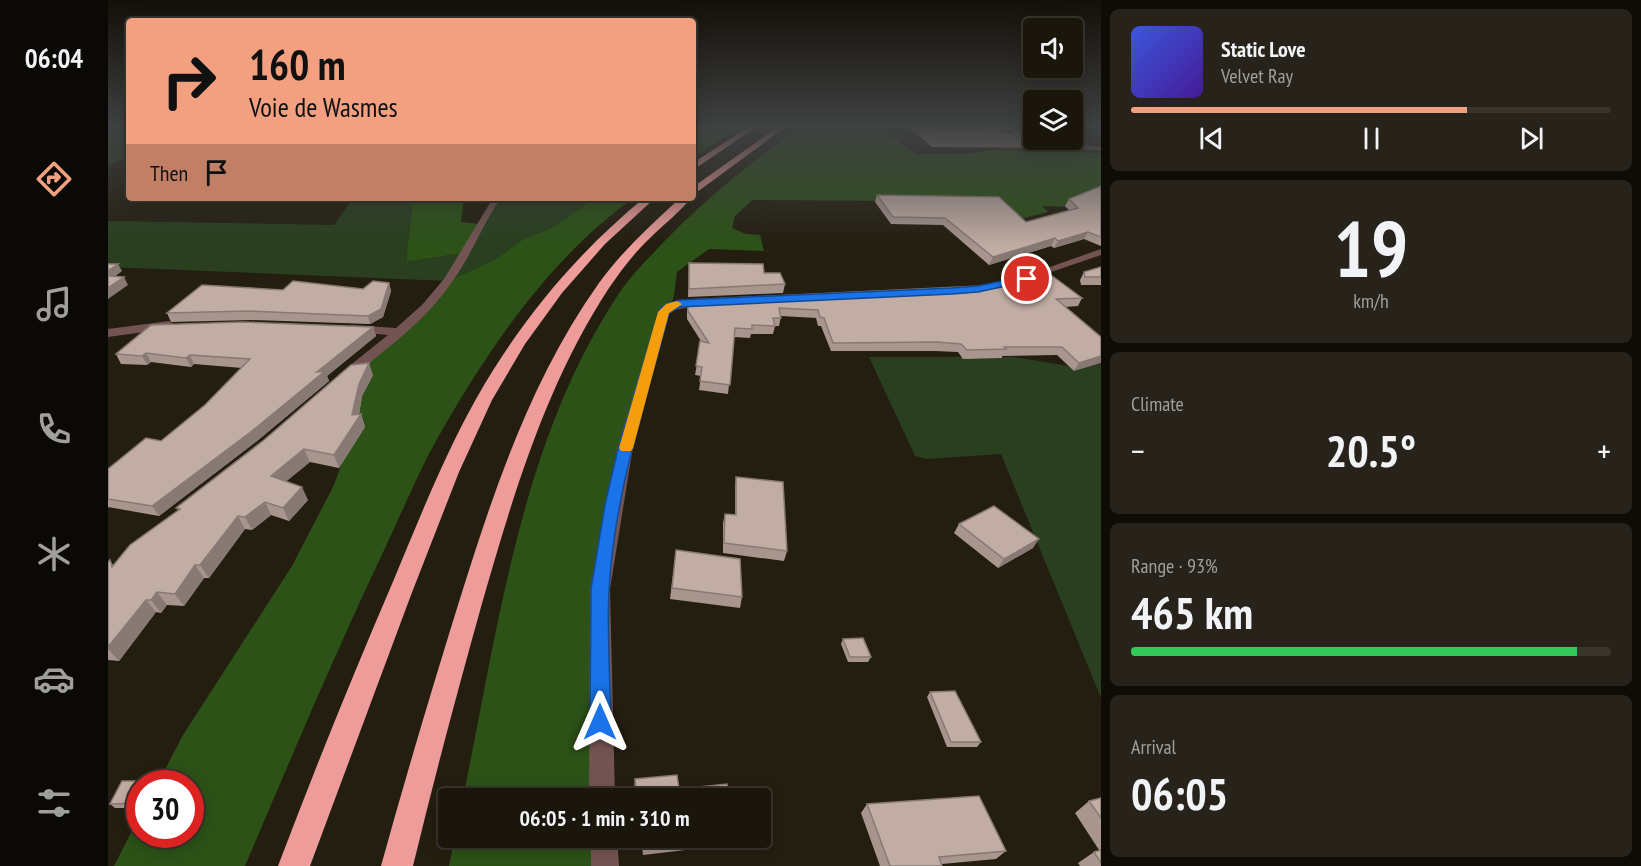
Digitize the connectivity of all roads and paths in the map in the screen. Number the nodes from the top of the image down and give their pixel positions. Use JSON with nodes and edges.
{"nodes":[{"id":1,"x":728,"y":166,"type":"edge"},
{"id":2,"x":696,"y":190,"type":"edge"},
{"id":3,"x":495,"y":201,"type":"edge"},
{"id":4,"x":647,"y":201,"type":"edge"},
{"id":5,"x":683,"y":201,"type":"edge"},
{"id":6,"x":1098,"y":256,"type":"edge"},
{"id":7,"x":1003,"y":284,"type":"edge"},
{"id":8,"x":720,"y":302,"type":"edge"},
{"id":9,"x":178,"y":325,"type":"edge"},
{"id":10,"x":339,"y":327,"type":"edge"},
{"id":11,"x":396,"y":332,"type":"junction"},
{"id":12,"x":108,"y":333,"type":"edge"},
{"id":13,"x":335,"y":384,"type":"edge"},
{"id":14,"x":602,"y":788,"type":"edge"},
{"id":15,"x":604,"y":848,"type":"edge"},
{"id":16,"x":294,"y":866,"type":"edge"},
{"id":17,"x":398,"y":866,"type":"edge"},
{"id":18,"x":605,"y":866,"type":"edge"}],
"edges":[{"from":1,"to":2,"type":"highway"},
{"from":3,"to":11,"type":"street"},
{"from":4,"to":16,"type":"highway"},
{"from":5,"to":17,"type":"highway"},
{"from":6,"to":7,"type":"street"},
{"from":8,"to":14,"type":"street"},
{"from":9,"to":12,"type":"street"},
{"from":10,"to":11,"type":"street"},
{"from":11,"to":13,"type":"street"},
{"from":15,"to":18,"type":"street"}]}
